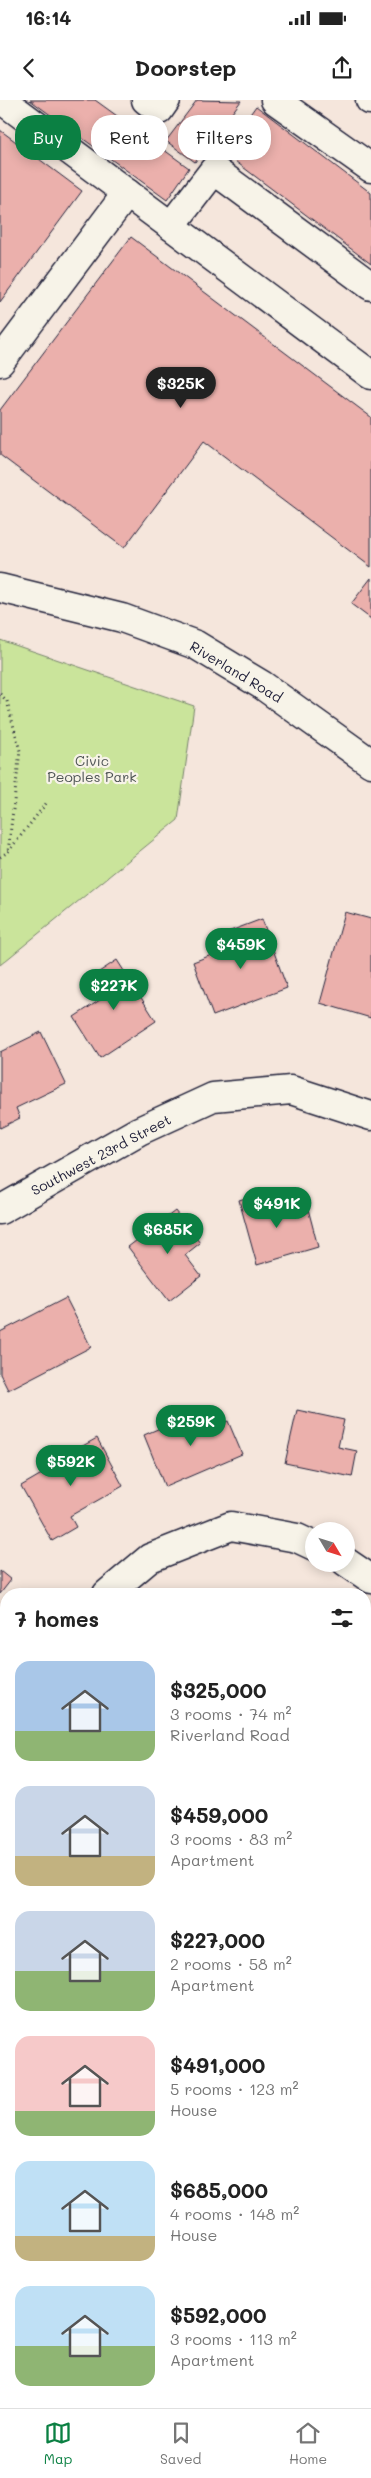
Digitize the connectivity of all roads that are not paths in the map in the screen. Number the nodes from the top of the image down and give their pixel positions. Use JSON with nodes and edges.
{"nodes":[{"id":1,"x":2,"y":100,"type":"edge"},
{"id":2,"x":146,"y":100,"type":"edge"},
{"id":3,"x":166,"y":100,"type":"edge"},
{"id":4,"x":275,"y":100,"type":"edge"},
{"id":5,"x":371,"y":168,"type":"edge"},
{"id":6,"x":127,"y":193,"type":"junction"},
{"id":7,"x":171,"y":226,"type":"junction"},
{"id":8,"x":371,"y":286,"type":"edge"},
{"id":9,"x":0,"y":362,"type":"edge"},
{"id":10,"x":371,"y":375,"type":"edge"},
{"id":11,"x":0,"y":588,"type":"edge"},
{"id":12,"x":371,"y":763,"type":"edge"},
{"id":13,"x":371,"y":1116,"type":"edge"},
{"id":14,"x":0,"y":1210,"type":"edge"},
{"id":15,"x":305,"y":1542,"type":"edge"},
{"id":16,"x":355,"y":1568,"type":"edge"},
{"id":17,"x":371,"y":1578,"type":"edge"},
{"id":18,"x":114,"y":1588,"type":"edge"}],
"edges":[{"from":1,"to":6,"type":"street"},
{"from":2,"to":3,"type":"street"},
{"from":4,"to":5,"type":"street"},
{"from":6,"to":7,"type":"street"},
{"from":6,"to":9,"type":"street"},
{"from":7,"to":8,"type":"street"},
{"from":7,"to":10,"type":"street"},
{"from":11,"to":12,"type":"street","name":"Riverland Road"},
{"from":13,"to":14,"type":"street","name":"Southwest 23rd Street"},
{"from":15,"to":18,"type":"street"},
{"from":16,"to":17,"type":"street"}]}
